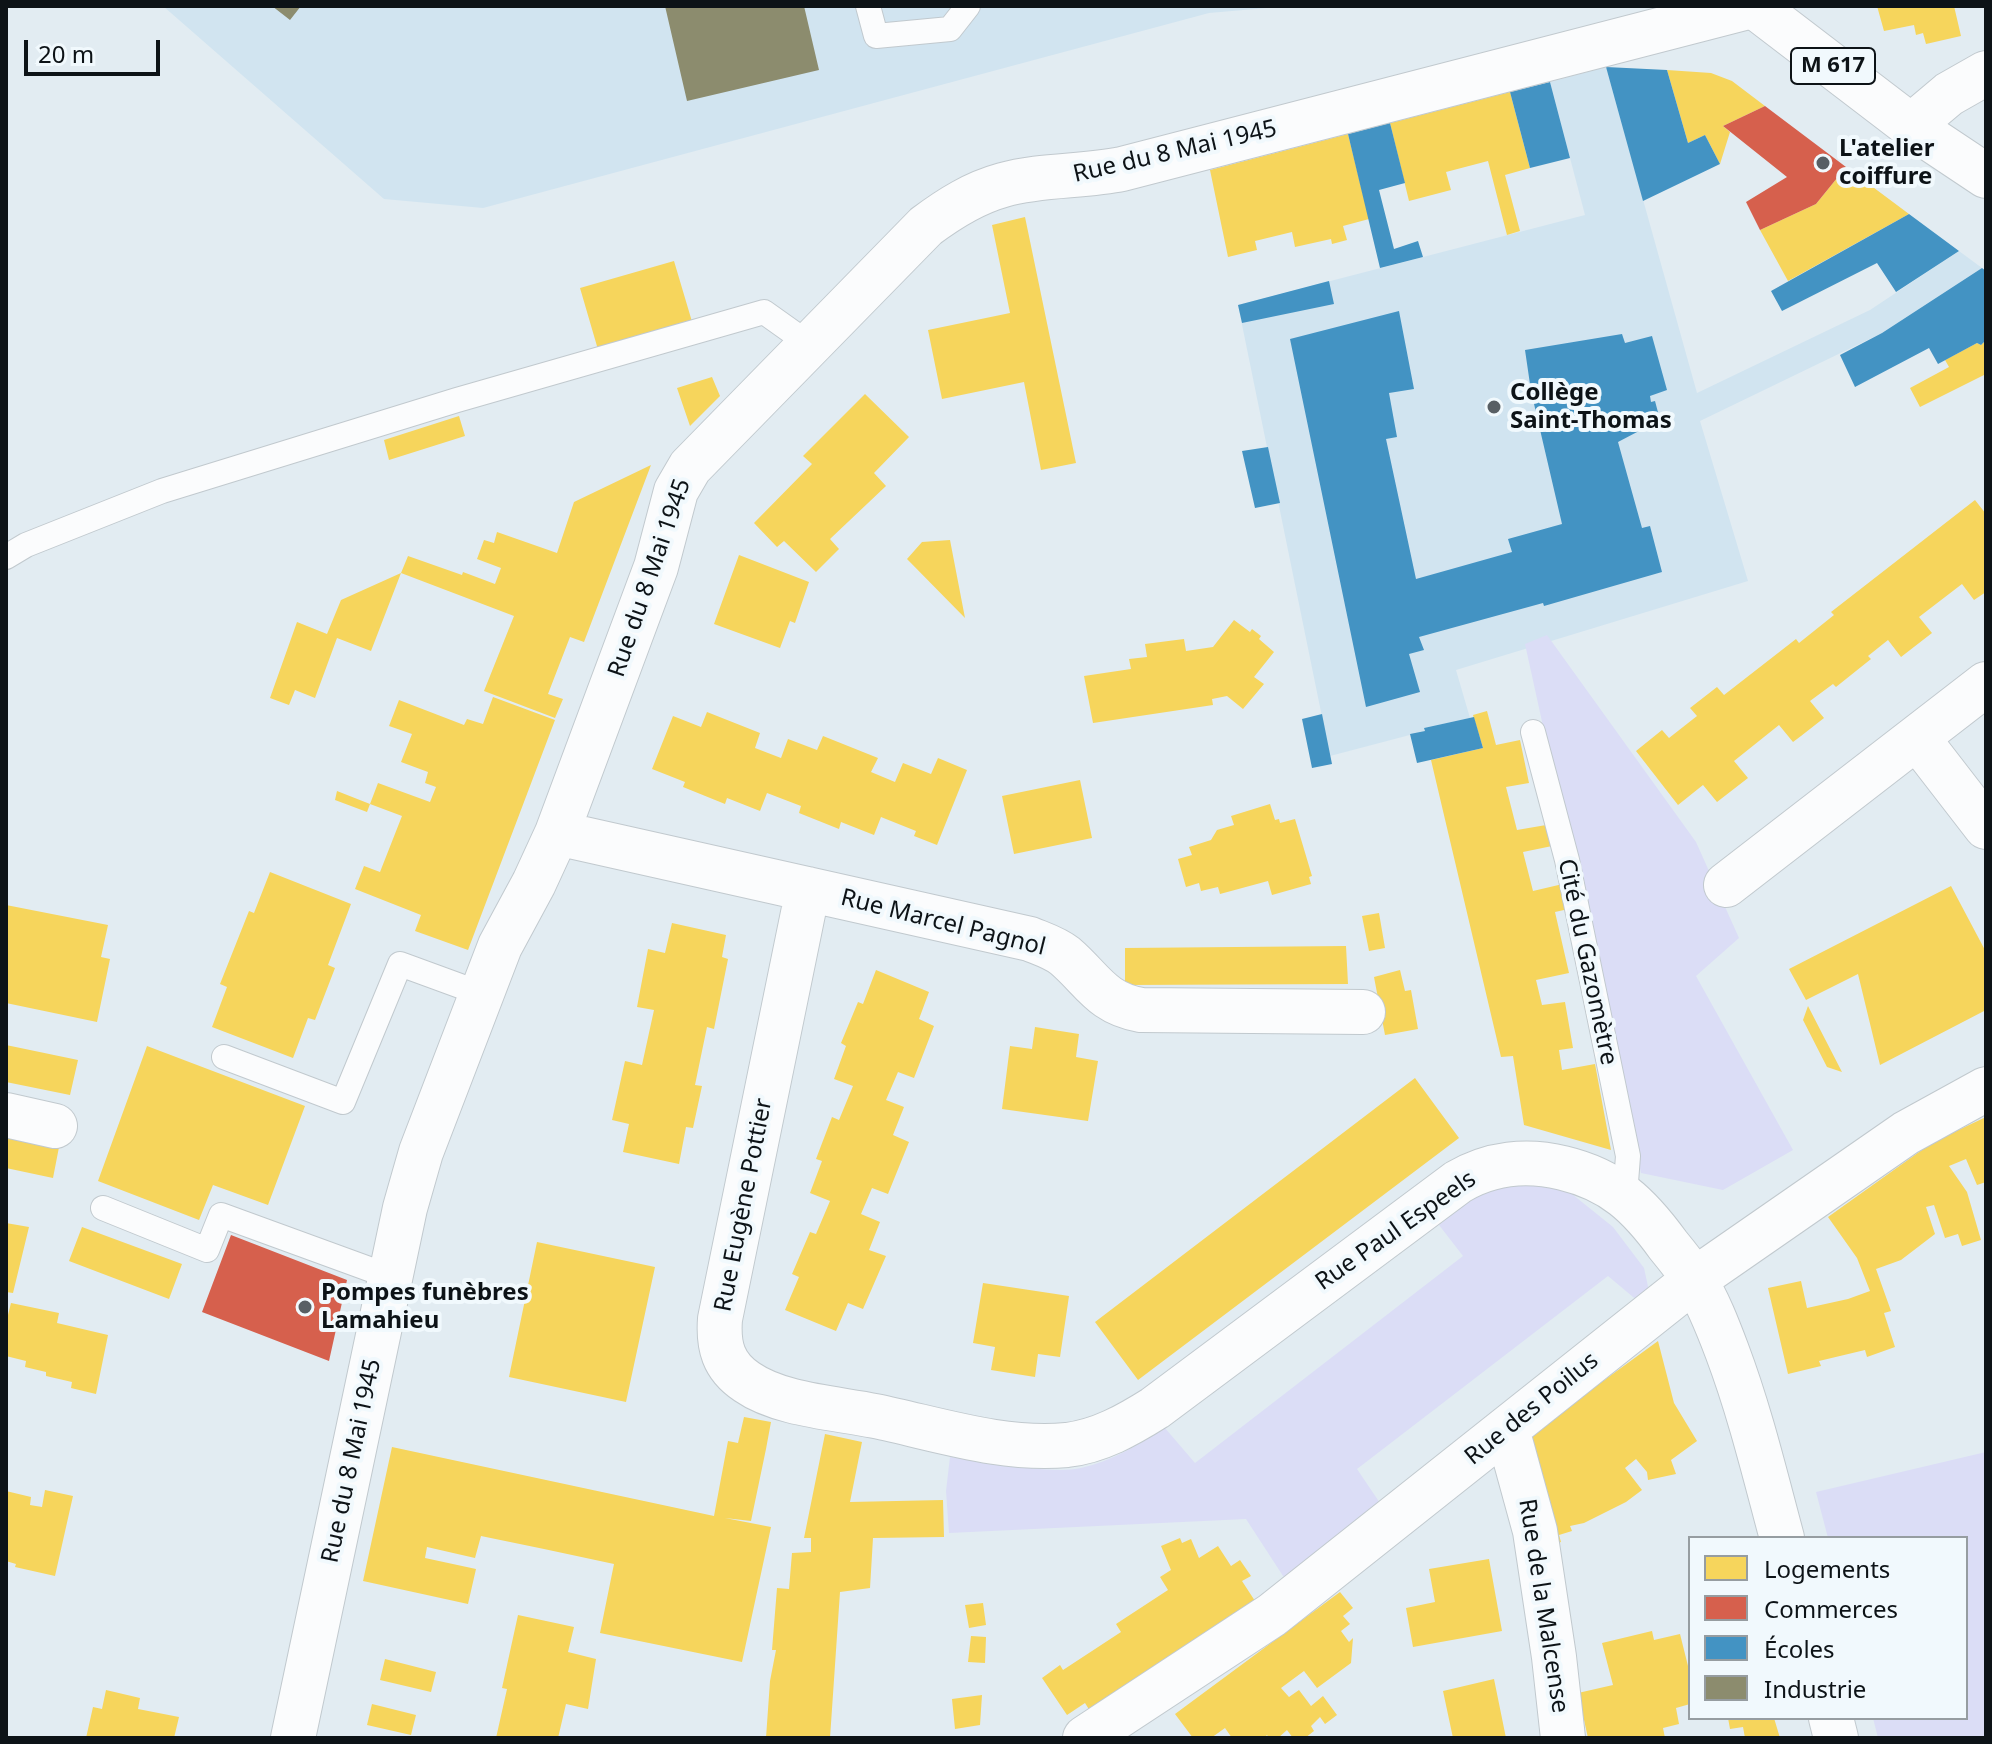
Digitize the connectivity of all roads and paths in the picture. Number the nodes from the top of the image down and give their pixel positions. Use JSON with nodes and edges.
{"nodes":[{"id":1,"x":868,"y":6,"type":"edge"},
{"id":2,"x":968,"y":6,"type":"edge"},
{"id":3,"x":1753,"y":6,"type":"edge"},
{"id":4,"x":1986,"y":73,"type":"edge"},
{"id":5,"x":1911,"y":126,"type":"junction"},
{"id":6,"x":1986,"y":176,"type":"edge"},
{"id":7,"x":1986,"y":196,"type":"edge"},
{"id":8,"x":809,"y":344,"type":"junction"},
{"id":9,"x":6,"y":557,"type":"edge"},
{"id":10,"x":1986,"y":684,"type":"edge"},
{"id":11,"x":1533,"y":732,"type":"dead end"},
{"id":12,"x":1918,"y":739,"type":"junction"},
{"id":13,"x":1986,"y":827,"type":"edge"},
{"id":14,"x":557,"y":833,"type":"junction"},
{"id":15,"x":1726,"y":885,"type":"dead end"},
{"id":16,"x":808,"y":889,"type":"junction"},
{"id":17,"x":482,"y":994,"type":"junction"},
{"id":18,"x":1363,"y":1012,"type":"dead end"},
{"id":19,"x":224,"y":1057,"type":"dead end"},
{"id":20,"x":1986,"y":1089,"type":"edge"},
{"id":21,"x":6,"y":1115,"type":"edge"},
{"id":22,"x":55,"y":1126,"type":"dead end"},
{"id":23,"x":1625,"y":1195,"type":"junction"},
{"id":24,"x":103,"y":1208,"type":"dead end"},
{"id":25,"x":391,"y":1277,"type":"junction"},
{"id":26,"x":1694,"y":1280,"type":"junction"},
{"id":27,"x":874,"y":1416,"type":"joint"},
{"id":28,"x":1507,"y":1429,"type":"junction"},
{"id":29,"x":1781,"y":1536,"type":"edge"},
{"id":30,"x":293,"y":1738,"type":"edge"},
{"id":31,"x":1085,"y":1738,"type":"edge"},
{"id":32,"x":1563,"y":1738,"type":"edge"}],
"edges":[{"from":1,"to":2,"type":"lane"},
{"from":3,"to":5,"type":"street","number":"M 617"},
{"from":3,"to":8,"type":"street","name":"Rue du 8 Mai 1945"},
{"from":4,"to":5,"type":"street"},
{"from":5,"to":6,"type":"street","number":"M 617"},
{"from":5,"to":7,"type":"street","number":"M 617"},
{"from":8,"to":9,"type":"lane"},
{"from":8,"to":14,"type":"street","name":"Rue du 8 Mai 1945"},
{"from":10,"to":12,"type":"street"},
{"from":11,"to":23,"type":"lane","name":"Cité du Gazomètre"},
{"from":12,"to":13,"type":"street"},
{"from":12,"to":15,"type":"street"},
{"from":14,"to":16,"type":"street","name":"Rue Marcel Pagnol"},
{"from":14,"to":17,"type":"street","name":"Rue du 8 Mai 1945"},
{"from":16,"to":18,"type":"street","name":"Rue Marcel Pagnol"},
{"from":16,"to":27,"type":"street","name":"Rue Eugène Pottier"},
{"from":17,"to":19,"type":"lane"},
{"from":17,"to":25,"type":"street","name":"Rue du 8 Mai 1945"},
{"from":20,"to":26,"type":"street","name":"Rue des Poilus"},
{"from":21,"to":22,"type":"street"},
{"from":23,"to":26,"type":"street","name":"Rue Paul Espeels"},
{"from":23,"to":27,"type":"street","name":"Rue Paul Espeels"},
{"from":24,"to":25,"type":"lane"},
{"from":25,"to":30,"type":"street","name":"Rue du 8 Mai 1945"},
{"from":26,"to":28,"type":"street","name":"Rue des Poilus"},
{"from":26,"to":29,"type":"street","name":"Rue Paul Espeels"},
{"from":28,"to":31,"type":"street","name":"Rue des Poilus"},
{"from":28,"to":32,"type":"street","name":"Rue de la Malcense"}]}
